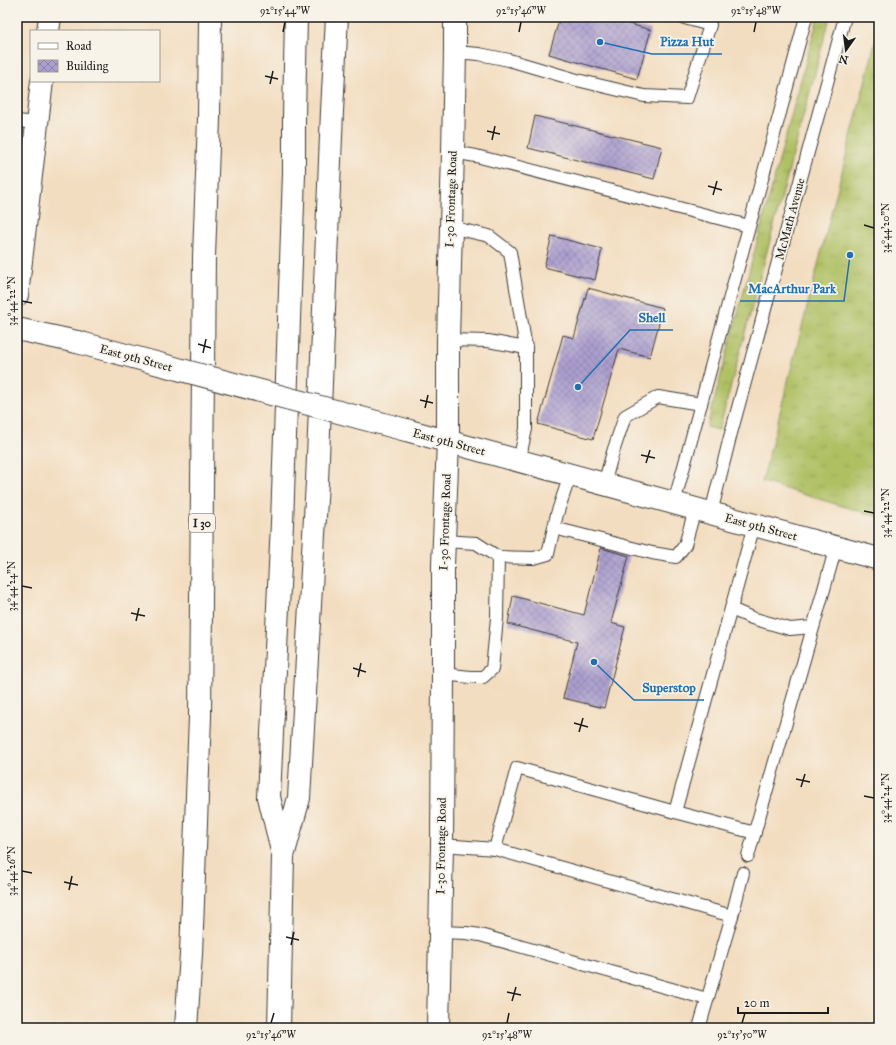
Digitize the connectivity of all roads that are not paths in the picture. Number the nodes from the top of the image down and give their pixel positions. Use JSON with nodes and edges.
{"nodes":[{"id":1,"x":50,"y":17,"type":"edge"},
{"id":2,"x":210,"y":17,"type":"edge"},
{"id":3,"x":296,"y":17,"type":"edge"},
{"id":4,"x":337,"y":17,"type":"edge"},
{"id":5,"x":455,"y":17,"type":"edge"},
{"id":6,"x":681,"y":17,"type":"edge"},
{"id":7,"x":806,"y":17,"type":"edge"},
{"id":8,"x":845,"y":17,"type":"edge"},
{"id":9,"x":48,"y":30,"type":"edge"},
{"id":10,"x":455,"y":52,"type":"junction"},
{"id":11,"x":42,"y":82,"type":"edge"},
{"id":12,"x":27,"y":122,"type":"edge"},
{"id":13,"x":453,"y":152,"type":"junction"},
{"id":14,"x":749,"y":226,"type":"junction"},
{"id":15,"x":450,"y":227,"type":"junction"},
{"id":16,"x":17,"y":295,"type":"edge"},
{"id":17,"x":17,"y":329,"type":"edge"},
{"id":18,"x":448,"y":340,"type":"junction"},
{"id":19,"x":526,"y":348,"type":"junction"},
{"id":20,"x":701,"y":404,"type":"junction"},
{"id":21,"x":448,"y":442,"type":"junction"},
{"id":22,"x":519,"y":461,"type":"junction"},
{"id":23,"x":570,"y":475,"type":"junction"},
{"id":24,"x":604,"y":484,"type":"junction"},
{"id":25,"x":674,"y":503,"type":"junction"},
{"id":26,"x":703,"y":511,"type":"junction"},
{"id":27,"x":754,"y":525,"type":"junction"},
{"id":28,"x":554,"y":528,"type":"junction"},
{"id":29,"x":443,"y":541,"type":"junction"},
{"id":30,"x":836,"y":547,"type":"junction"},
{"id":31,"x":498,"y":557,"type":"junction"},
{"id":32,"x":879,"y":559,"type":"edge"},
{"id":33,"x":731,"y":609,"type":"junction"},
{"id":34,"x":813,"y":627,"type":"junction"},
{"id":35,"x":443,"y":674,"type":"junction"},
{"id":36,"x":675,"y":812,"type":"junction"},
{"id":37,"x":755,"y":833,"type":"junction"},
{"id":38,"x":442,"y":846,"type":"junction"},
{"id":39,"x":495,"y":849,"type":"junction"},
{"id":40,"x":284,"y":856,"type":"junction"},
{"id":41,"x":748,"y":856,"type":"dead end"},
{"id":42,"x":743,"y":873,"type":"dead end"},
{"id":43,"x":732,"y":916,"type":"junction"},
{"id":44,"x":440,"y":932,"type":"junction"},
{"id":45,"x":707,"y":999,"type":"junction"},
{"id":46,"x":186,"y":1028,"type":"edge"},
{"id":47,"x":279,"y":1028,"type":"edge"},
{"id":48,"x":438,"y":1028,"type":"edge"},
{"id":49,"x":699,"y":1028,"type":"edge"}],
"edges":[{"from":1,"to":9,"type":"main road"},
{"from":2,"to":46,"type":"main road","number":"I 30"},
{"from":3,"to":40,"type":"main road"},
{"from":4,"to":40,"type":"main road"},
{"from":5,"to":10,"type":"main road","name":"I-30 Frontage Road"},
{"from":6,"to":10,"type":"lane"},
{"from":7,"to":14,"type":"lane"},
{"from":8,"to":26,"type":"lane","name":"McMath Avenue"},
{"from":10,"to":13,"type":"main road","name":"I-30 Frontage Road"},
{"from":11,"to":12,"type":"main road"},
{"from":12,"to":16,"type":"main road"},
{"from":13,"to":14,"type":"lane"},
{"from":13,"to":15,"type":"main road","name":"I-30 Frontage Road"},
{"from":14,"to":20,"type":"lane"},
{"from":15,"to":18,"type":"main road","name":"I-30 Frontage Road"},
{"from":15,"to":19,"type":"lane"},
{"from":17,"to":21,"type":"main road","name":"East 9th Street","bridge":true},
{"from":18,"to":19,"type":"lane"},
{"from":18,"to":21,"type":"main road","name":"I-30 Frontage Road"},
{"from":19,"to":22,"type":"lane"},
{"from":20,"to":24,"type":"lane"},
{"from":20,"to":25,"type":"lane"},
{"from":21,"to":22,"type":"main road","name":"East 9th Street"},
{"from":21,"to":29,"type":"main road","name":"I-30 Frontage Road"},
{"from":22,"to":23,"type":"main road","name":"East 9th Street"},
{"from":23,"to":24,"type":"main road","name":"East 9th Street"},
{"from":23,"to":28,"type":"lane"},
{"from":24,"to":25,"type":"main road","name":"East 9th Street"},
{"from":25,"to":26,"type":"main road","name":"East 9th Street"},
{"from":26,"to":27,"type":"main road","name":"East 9th Street"},
{"from":26,"to":28,"type":"lane","name":"McMath Avenue"},
{"from":27,"to":30,"type":"main road","name":"East 9th Street"},
{"from":27,"to":33,"type":"lane"},
{"from":28,"to":31,"type":"lane"},
{"from":29,"to":31,"type":"lane"},
{"from":29,"to":35,"type":"main road","name":"I-30 Frontage Road"},
{"from":30,"to":32,"type":"main road","name":"East 9th Street"},
{"from":30,"to":34,"type":"lane"},
{"from":31,"to":35,"type":"lane"},
{"from":33,"to":34,"type":"lane"},
{"from":33,"to":36,"type":"lane"},
{"from":34,"to":37,"type":"lane"},
{"from":35,"to":38,"type":"main road","name":"I-30 Frontage Road"},
{"from":36,"to":37,"type":"lane"},
{"from":36,"to":39,"type":"lane"},
{"from":37,"to":41,"type":"lane"},
{"from":38,"to":39,"type":"lane"},
{"from":38,"to":44,"type":"main road","name":"I-30 Frontage Road"},
{"from":39,"to":43,"type":"lane"},
{"from":40,"to":47,"type":"main road"},
{"from":42,"to":43,"type":"lane"},
{"from":43,"to":45,"type":"lane"},
{"from":44,"to":45,"type":"lane"},
{"from":44,"to":48,"type":"main road","name":"I-30 Frontage Road"},
{"from":45,"to":49,"type":"lane"}]}
